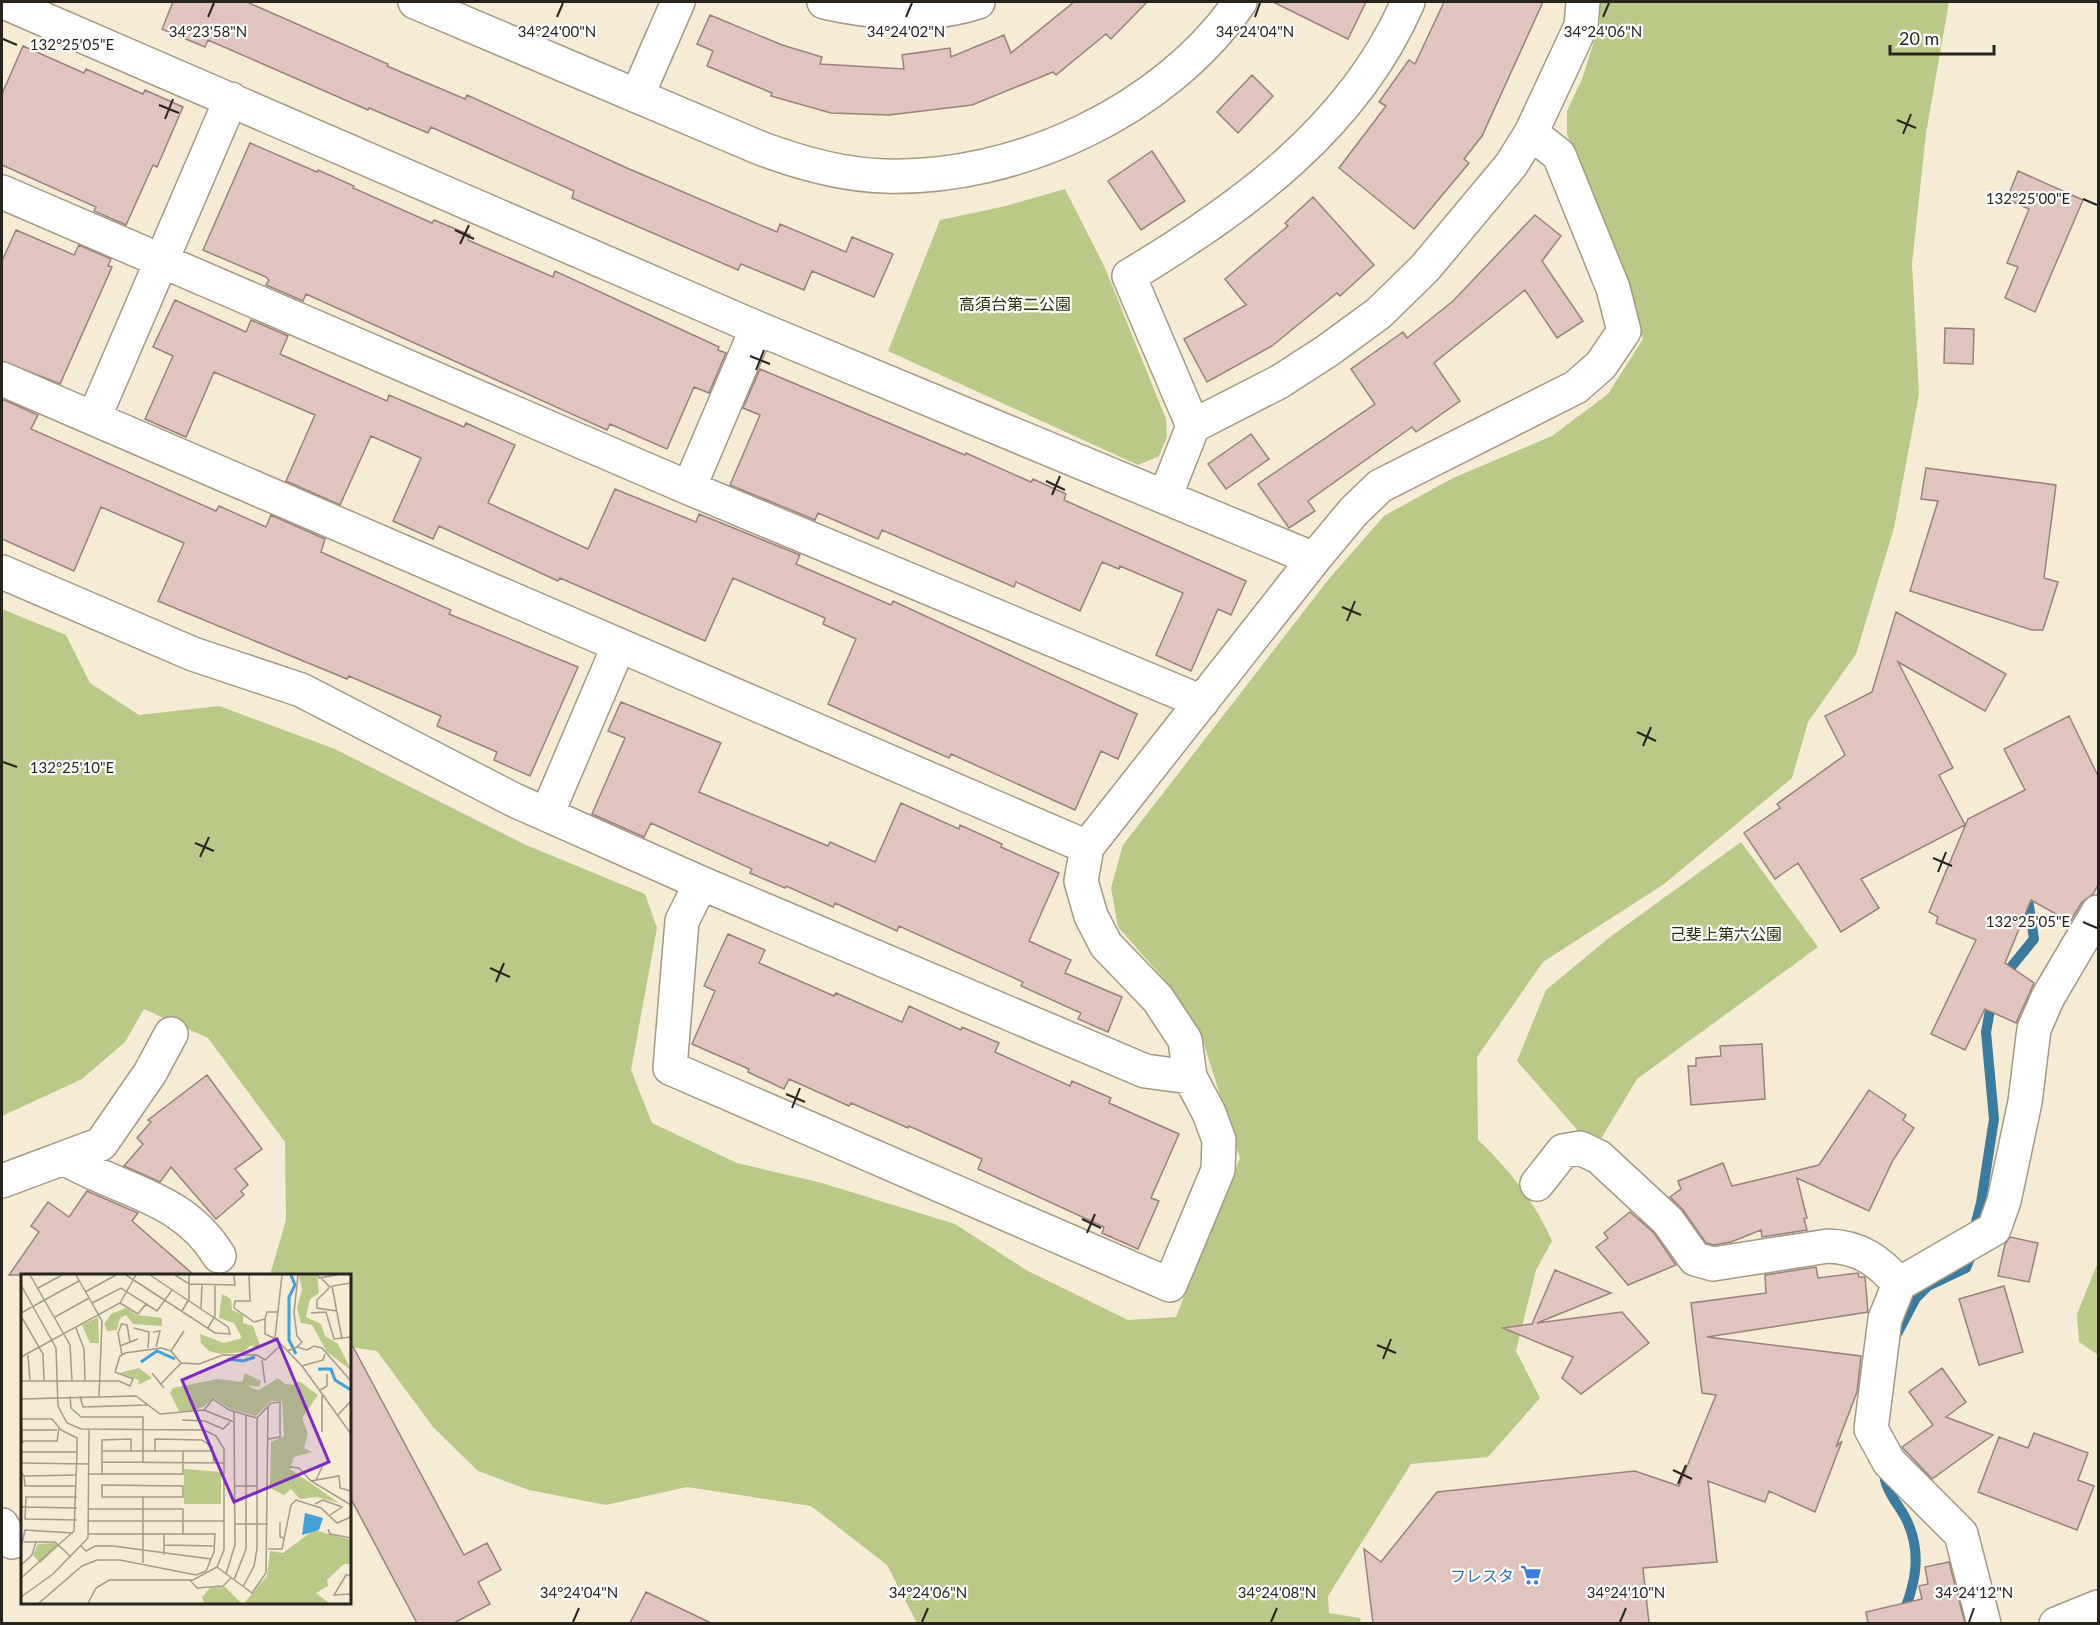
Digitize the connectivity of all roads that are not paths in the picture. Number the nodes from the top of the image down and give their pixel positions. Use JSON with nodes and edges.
{"nodes":[{"id":1,"x":4,"y":2,"type":"edge"},
{"id":2,"x":415,"y":2,"type":"edge"},
{"id":3,"x":678,"y":2,"type":"edge"},
{"id":4,"x":824,"y":2,"type":"edge"},
{"id":5,"x":978,"y":2,"type":"edge"},
{"id":6,"x":1240,"y":2,"type":"edge"},
{"id":7,"x":1408,"y":2,"type":"edge"},
{"id":8,"x":1583,"y":2,"type":"edge"},
{"id":9,"x":875,"y":6,"type":"edge"},
{"id":10,"x":637,"y":96,"type":"junction"},
{"id":11,"x":231,"y":99,"type":"junction"},
{"id":12,"x":1531,"y":133,"type":"junction"},
{"id":13,"x":2,"y":192,"type":"edge"},
{"id":14,"x":160,"y":261,"type":"junction"},
{"id":15,"x":757,"y":328,"type":"junction"},
{"id":16,"x":2,"y":379,"type":"edge"},
{"id":17,"x":94,"y":418,"type":"junction"},
{"id":18,"x":1193,"y":426,"type":"junction"},
{"id":19,"x":689,"y":488,"type":"junction"},
{"id":20,"x":1164,"y":496,"type":"junction"},
{"id":21,"x":1314,"y":559,"type":"junction"},
{"id":22,"x":2,"y":572,"type":"edge"},
{"id":23,"x":620,"y":645,"type":"junction"},
{"id":24,"x":1202,"y":702,"type":"junction"},
{"id":25,"x":547,"y":814,"type":"junction"},
{"id":26,"x":1087,"y":847,"type":"junction"},
{"id":27,"x":701,"y":883,"type":"junction"},
{"id":28,"x":2098,"y":912,"type":"edge"},
{"id":29,"x":171,"y":1034,"type":"dead end"},
{"id":30,"x":1190,"y":1077,"type":"junction"},
{"id":31,"x":64,"y":1158,"type":"junction"},
{"id":32,"x":2,"y":1181,"type":"edge"},
{"id":33,"x":1537,"y":1184,"type":"dead end"},
{"id":34,"x":219,"y":1256,"type":"dead end"},
{"id":35,"x":1899,"y":1284,"type":"junction"},
{"id":36,"x":2098,"y":1607,"type":"edge"},
{"id":37,"x":1984,"y":1623,"type":"edge"},
{"id":38,"x":2056,"y":1623,"type":"edge"}],
"edges":[{"from":1,"to":11,"type":"street"},
{"from":2,"to":10,"type":"street"},
{"from":3,"to":10,"type":"street"},
{"from":4,"to":9,"type":"street"},
{"from":5,"to":9,"type":"street"},
{"from":6,"to":10,"type":"street"},
{"from":7,"to":18,"type":"street"},
{"from":8,"to":12,"type":"street"},
{"from":11,"to":14,"type":"street"},
{"from":11,"to":15,"type":"street"},
{"from":12,"to":18,"type":"street"},
{"from":12,"to":21,"type":"street"},
{"from":13,"to":14,"type":"street"},
{"from":14,"to":17,"type":"street"},
{"from":14,"to":19,"type":"street"},
{"from":15,"to":19,"type":"street"},
{"from":15,"to":20,"type":"street"},
{"from":16,"to":17,"type":"street"},
{"from":17,"to":23,"type":"street"},
{"from":18,"to":20,"type":"street"},
{"from":19,"to":24,"type":"street"},
{"from":20,"to":21,"type":"street"},
{"from":21,"to":24,"type":"street"},
{"from":22,"to":25,"type":"street"},
{"from":23,"to":25,"type":"street"},
{"from":23,"to":26,"type":"street"},
{"from":24,"to":26,"type":"street"},
{"from":25,"to":27,"type":"street"},
{"from":26,"to":30,"type":"street"},
{"from":27,"to":30,"type":"street"},
{"from":27,"to":30,"type":"street"},
{"from":28,"to":35,"type":"street"},
{"from":29,"to":31,"type":"street"},
{"from":31,"to":32,"type":"street"},
{"from":31,"to":34,"type":"street"},
{"from":33,"to":35,"type":"street"},
{"from":35,"to":37,"type":"street"},
{"from":36,"to":38,"type":"street"}]}
